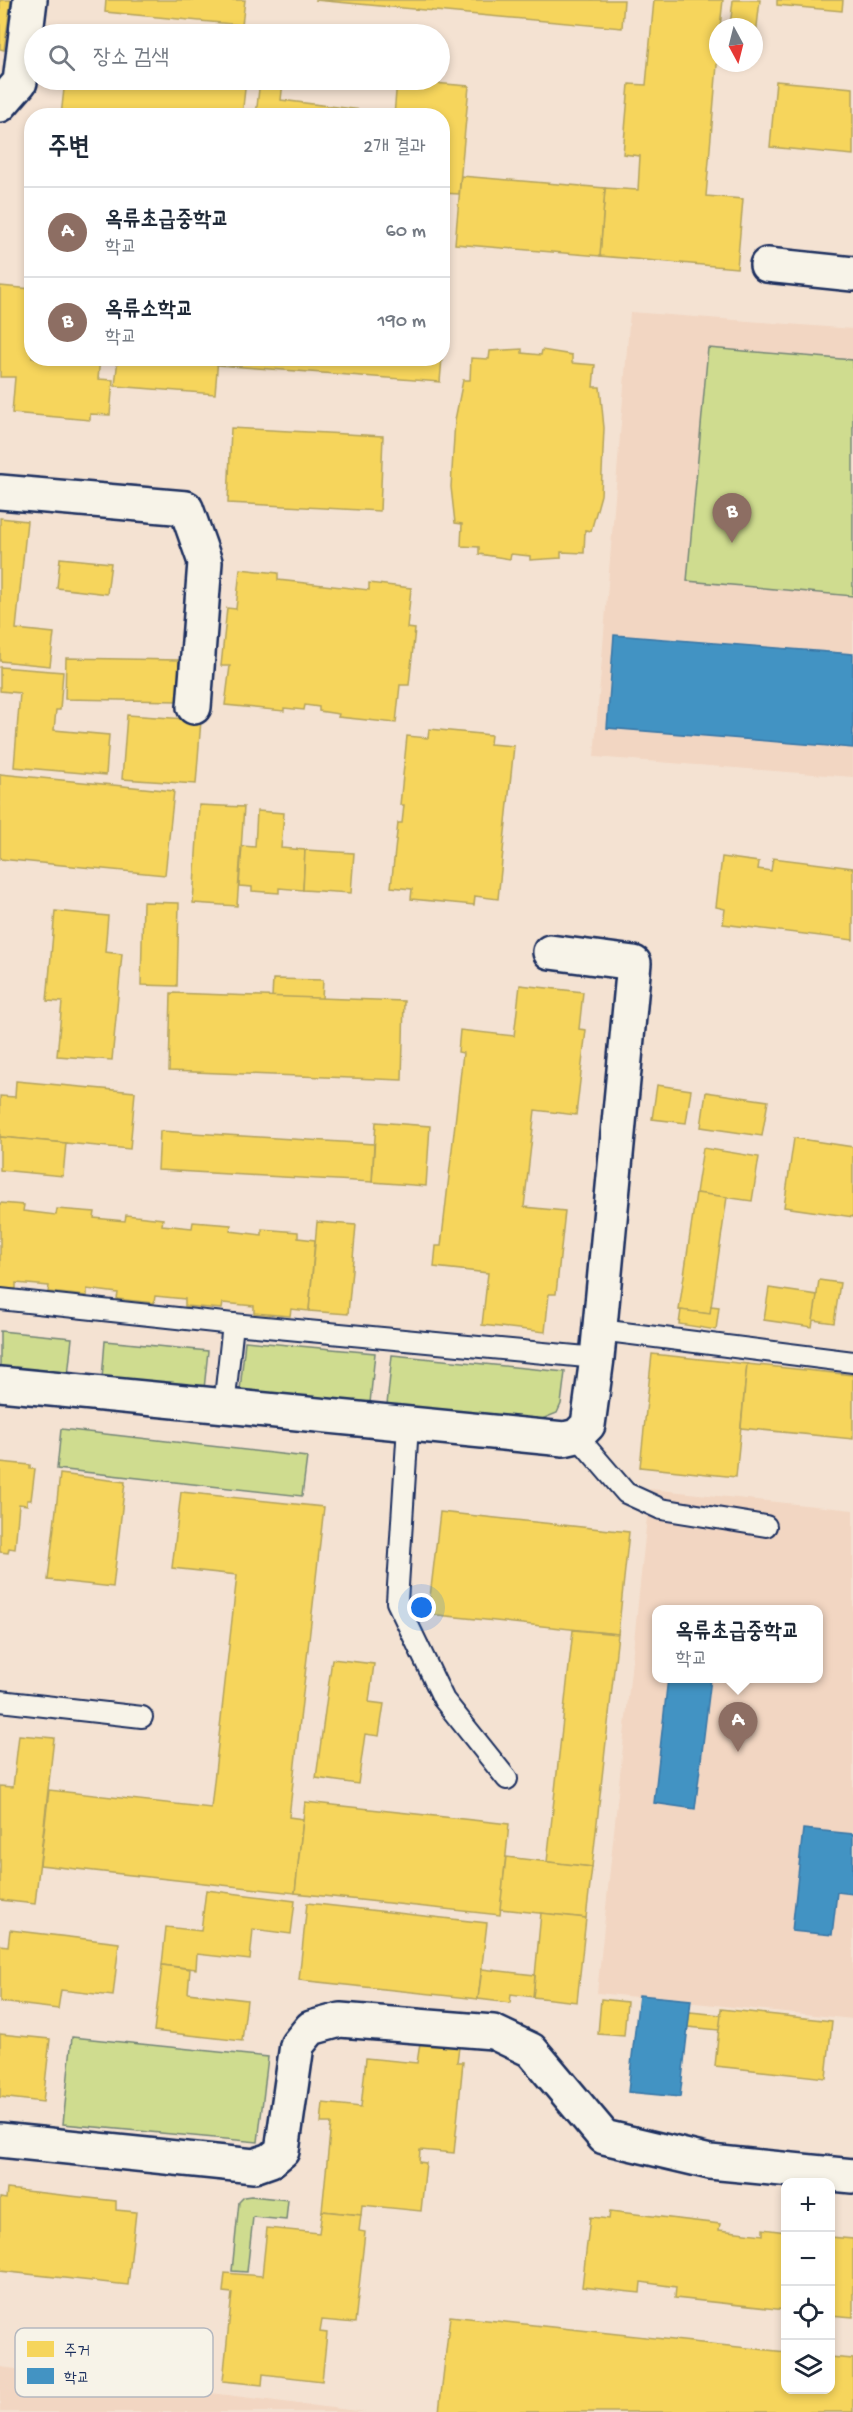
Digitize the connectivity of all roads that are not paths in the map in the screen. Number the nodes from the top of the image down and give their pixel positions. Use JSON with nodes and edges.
{"nodes":[{"id":1,"x":30,"y":0,"type":"edge"},
{"id":2,"x":27,"y":24,"type":"edge"},
{"id":3,"x":24,"y":49,"type":"edge"},
{"id":4,"x":0,"y":105,"type":"edge"},
{"id":5,"x":767,"y":265,"type":"dead end"},
{"id":6,"x":853,"y":274,"type":"edge"},
{"id":7,"x":0,"y":492,"type":"edge"},
{"id":8,"x":194,"y":707,"type":"dead end"},
{"id":9,"x":550,"y":952,"type":"dead end"},
{"id":10,"x":0,"y":1299,"type":"edge"},
{"id":11,"x":233,"y":1324,"type":"junction"},
{"id":12,"x":599,"y":1344,"type":"junction"},
{"id":13,"x":853,"y":1362,"type":"edge"},
{"id":14,"x":0,"y":1384,"type":"edge"},
{"id":15,"x":224,"y":1407,"type":"junction"},
{"id":16,"x":408,"y":1425,"type":"junction"},
{"id":17,"x":577,"y":1436,"type":"junction"},
{"id":18,"x":766,"y":1526,"type":"dead end"},
{"id":19,"x":0,"y":1701,"type":"edge"},
{"id":20,"x":142,"y":1717,"type":"dead end"},
{"id":21,"x":507,"y":1779,"type":"dead end"},
{"id":22,"x":0,"y":2140,"type":"edge"},
{"id":23,"x":853,"y":2176,"type":"edge"}],
"edges":[{"from":1,"to":2,"type":"street"},
{"from":3,"to":4,"type":"street"},
{"from":5,"to":6,"type":"street"},
{"from":7,"to":8,"type":"street"},
{"from":9,"to":12,"type":"street"},
{"from":10,"to":11,"type":"lane"},
{"from":11,"to":12,"type":"lane"},
{"from":11,"to":15,"type":"lane"},
{"from":12,"to":13,"type":"lane"},
{"from":12,"to":17,"type":"street"},
{"from":14,"to":15,"type":"street"},
{"from":15,"to":16,"type":"street"},
{"from":16,"to":17,"type":"street"},
{"from":16,"to":21,"type":"lane"},
{"from":17,"to":18,"type":"lane"},
{"from":19,"to":20,"type":"lane"},
{"from":22,"to":23,"type":"street"}]}
